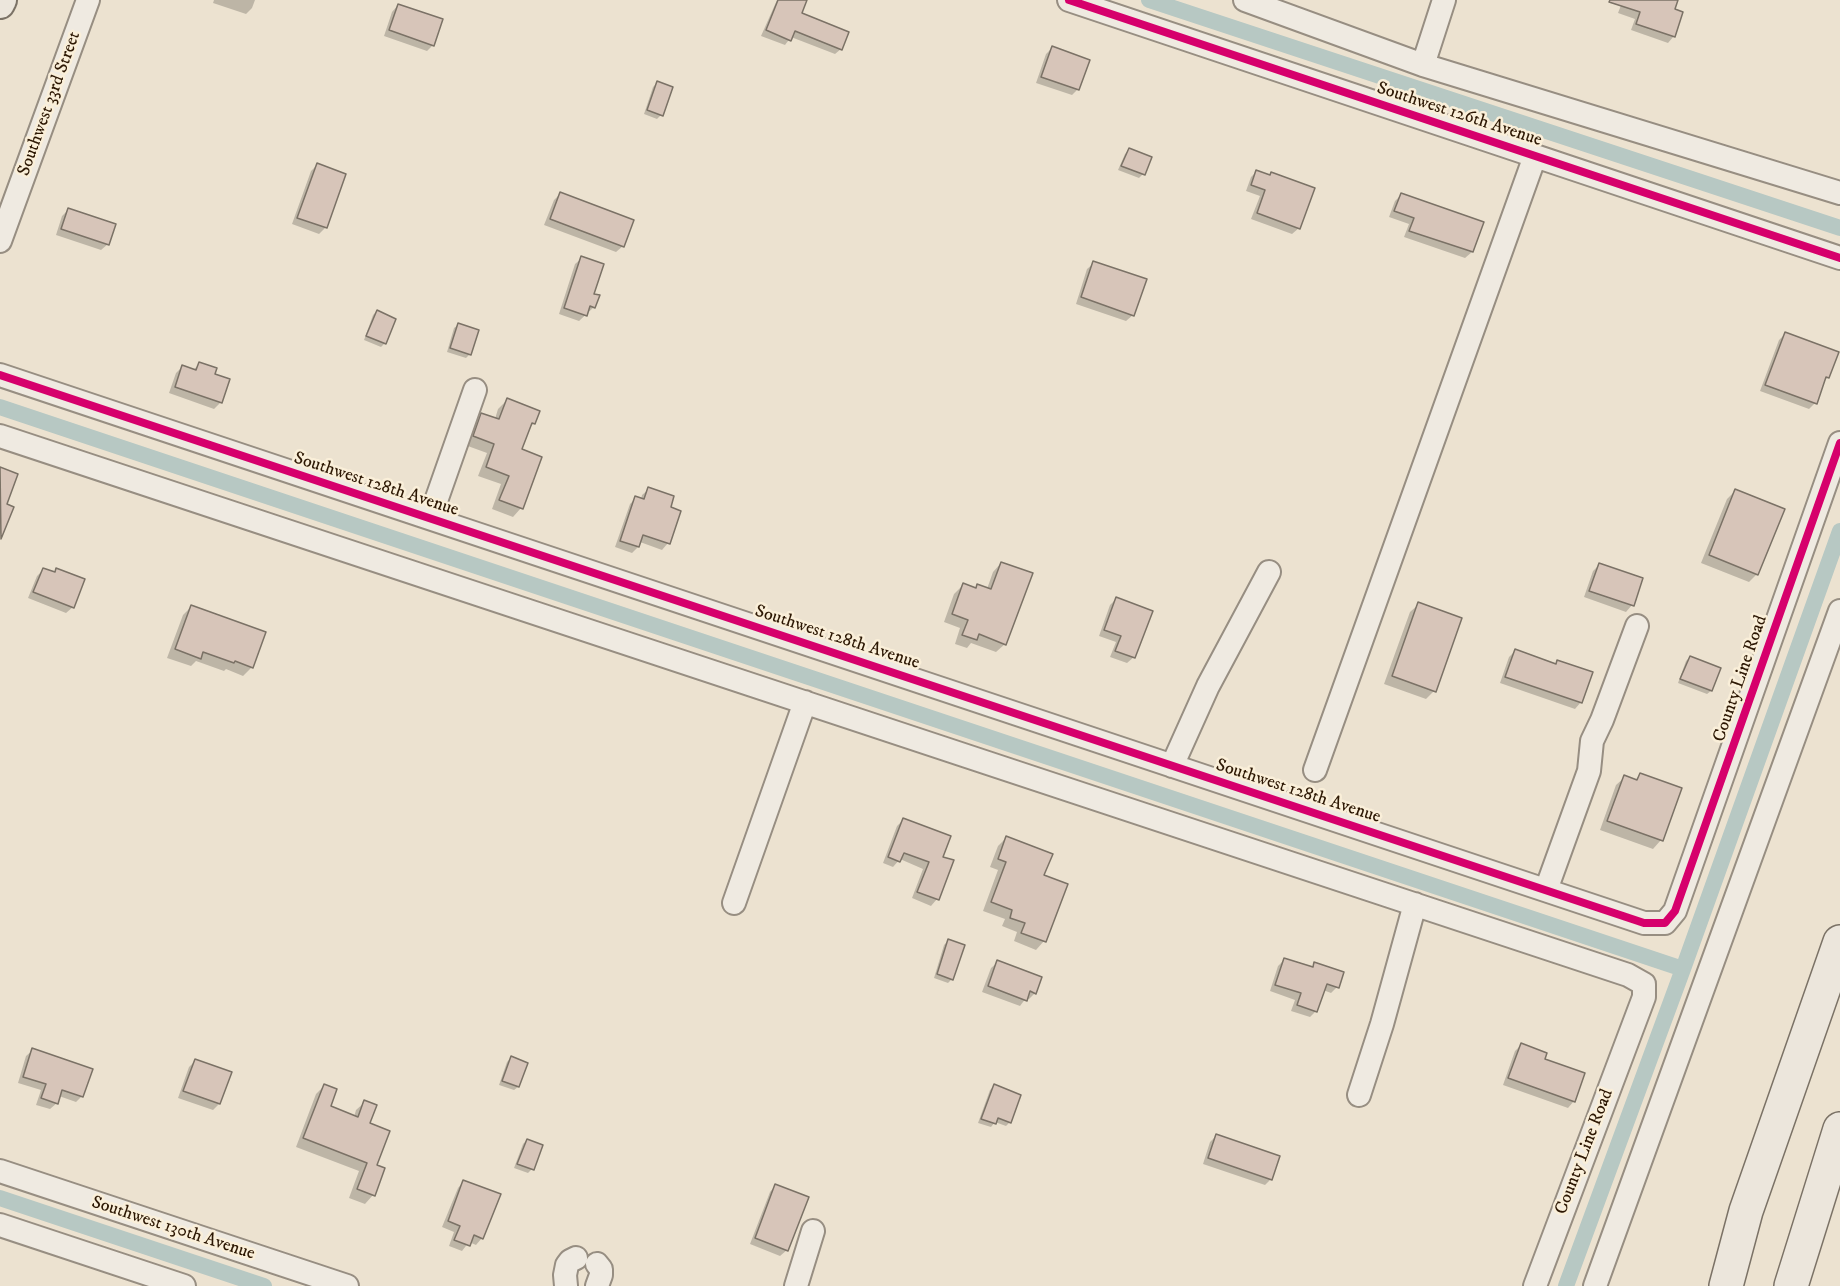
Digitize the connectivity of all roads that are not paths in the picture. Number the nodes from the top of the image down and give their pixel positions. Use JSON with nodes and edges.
{"nodes":[{"id":1,"x":2,"y":0,"type":"edge"},
{"id":2,"x":88,"y":0,"type":"edge"},
{"id":3,"x":1069,"y":0,"type":"edge"},
{"id":4,"x":1245,"y":0,"type":"edge"},
{"id":5,"x":1444,"y":0,"type":"edge"},
{"id":6,"x":0,"y":4,"type":"edge"},
{"id":7,"x":1423,"y":65,"type":"junction"},
{"id":8,"x":1535,"y":156,"type":"junction"},
{"id":9,"x":1840,"y":193,"type":"edge"},
{"id":10,"x":0,"y":241,"type":"edge"},
{"id":11,"x":1840,"y":258,"type":"edge"},
{"id":12,"x":0,"y":375,"type":"edge"},
{"id":13,"x":475,"y":390,"type":"dead end"},
{"id":14,"x":0,"y":436,"type":"edge"},
{"id":15,"x":1840,"y":443,"type":"edge"},
{"id":16,"x":430,"y":518,"type":"junction"},
{"id":17,"x":1269,"y":572,"type":"dead end"},
{"id":18,"x":1840,"y":611,"type":"edge"},
{"id":19,"x":1637,"y":626,"type":"dead end"},
{"id":20,"x":805,"y":702,"type":"junction"},
{"id":21,"x":1172,"y":766,"type":"junction"},
{"id":22,"x":1315,"y":770,"type":"dead end"},
{"id":23,"x":1546,"y":890,"type":"junction"},
{"id":24,"x":734,"y":903,"type":"dead end"},
{"id":25,"x":1415,"y":904,"type":"junction"},
{"id":26,"x":1665,"y":923,"type":"joint"},
{"id":27,"x":1840,"y":942,"type":"edge"},
{"id":28,"x":1359,"y":1095,"type":"dead end"},
{"id":29,"x":1840,"y":1129,"type":"edge"},
{"id":30,"x":0,"y":1171,"type":"edge"},
{"id":31,"x":0,"y":1225,"type":"edge"},
{"id":32,"x":813,"y":1231,"type":"dead end"},
{"id":33,"x":590,"y":1269,"type":"edge"},
{"id":34,"x":184,"y":1286,"type":"edge"},
{"id":35,"x":346,"y":1286,"type":"edge"},
{"id":36,"x":566,"y":1286,"type":"edge"},
{"id":37,"x":796,"y":1286,"type":"edge"},
{"id":38,"x":1535,"y":1286,"type":"edge"},
{"id":39,"x":1594,"y":1286,"type":"edge"},
{"id":40,"x":1726,"y":1286,"type":"edge"},
{"id":41,"x":1791,"y":1286,"type":"edge"}],
"edges":[{"from":1,"to":6,"type":"main road"},
{"from":2,"to":10,"type":"street","name":"Southwest 33rd Street"},
{"from":3,"to":8,"type":"street","name":"Southwest 126th Avenue"},
{"from":4,"to":7,"type":"street","name":"Southwest 126th Avenue"},
{"from":5,"to":7,"type":"street"},
{"from":7,"to":9,"type":"street","name":"Southwest 126th Avenue"},
{"from":8,"to":11,"type":"street","name":"Southwest 126th Avenue"},
{"from":8,"to":22,"type":"street"},
{"from":12,"to":16,"type":"street","name":"Southwest 128th Avenue"},
{"from":13,"to":16,"type":"street"},
{"from":14,"to":20,"type":"street"},
{"from":15,"to":26,"type":"street","name":"County Line Road"},
{"from":16,"to":21,"type":"street","name":"Southwest 128th Avenue"},
{"from":17,"to":21,"type":"street"},
{"from":18,"to":39,"type":"street"},
{"from":19,"to":23,"type":"street"},
{"from":20,"to":24,"type":"street"},
{"from":20,"to":25,"type":"street"},
{"from":21,"to":23,"type":"street","name":"Southwest 128th Avenue"},
{"from":23,"to":26,"type":"street","name":"Southwest 128th Avenue"},
{"from":25,"to":28,"type":"street"},
{"from":25,"to":38,"type":"street","name":"County Line Road"},
{"from":27,"to":40,"type":"highway"},
{"from":29,"to":41,"type":"highway"},
{"from":30,"to":35,"type":"street","name":"Southwest 130th Avenue"},
{"from":31,"to":34,"type":"street"},
{"from":32,"to":37,"type":"street"},
{"from":33,"to":36,"type":"street"}]}
